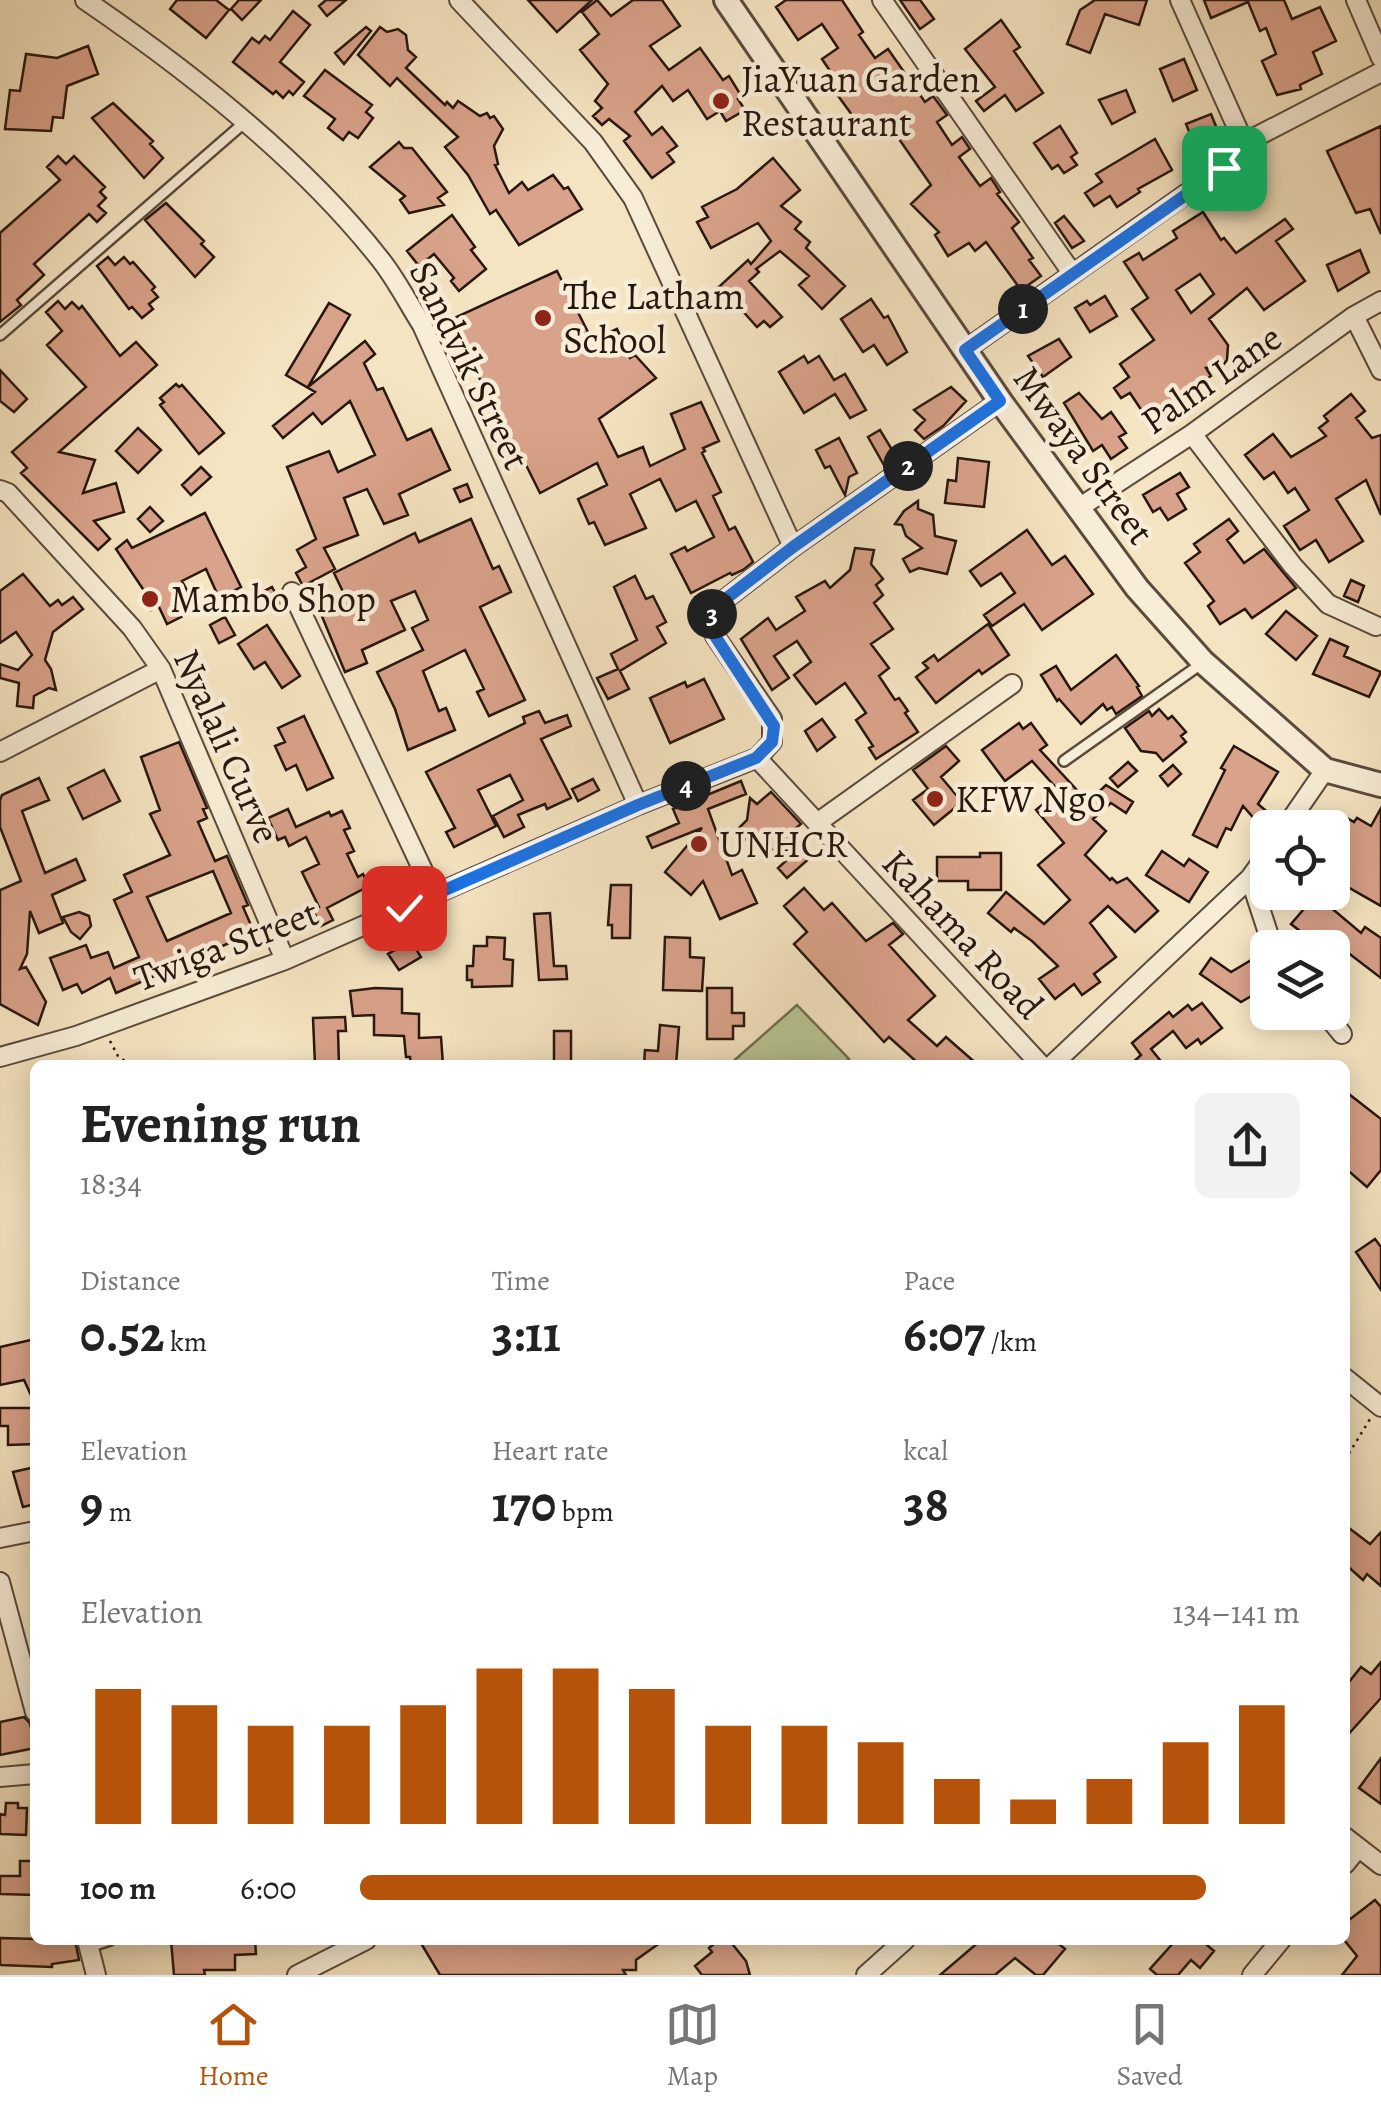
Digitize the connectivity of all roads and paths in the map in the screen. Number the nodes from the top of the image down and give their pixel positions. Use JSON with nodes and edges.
{"nodes":[{"id":1,"x":85,"y":0,"type":"edge"},
{"id":2,"x":460,"y":0,"type":"edge"},
{"id":3,"x":882,"y":0,"type":"edge"},
{"id":4,"x":1180,"y":0,"type":"edge"},
{"id":5,"x":1356,"y":0,"type":"edge"},
{"id":6,"x":728,"y":1,"type":"edge"},
{"id":7,"x":1381,"y":58,"type":"edge"},
{"id":8,"x":1381,"y":72,"type":"edge"},
{"id":9,"x":246,"y":122,"type":"junction"},
{"id":10,"x":1244,"y":143,"type":"junction"},
{"id":11,"x":1072,"y":273,"type":"junction"},
{"id":12,"x":1381,"y":301,"type":"edge"},
{"id":13,"x":1354,"y":316,"type":"junction"},
{"id":14,"x":0,"y":335,"type":"edge"},
{"id":15,"x":965,"y":350,"type":"junction"},
{"id":16,"x":1381,"y":370,"type":"edge"},
{"id":17,"x":1000,"y":401,"type":"junction"},
{"id":18,"x":1192,"y":434,"type":"junction"},
{"id":19,"x":0,"y":490,"type":"edge"},
{"id":20,"x":1077,"y":509,"type":"junction"},
{"id":21,"x":793,"y":547,"type":"junction"},
{"id":22,"x":292,"y":592,"type":"dead end"},
{"id":23,"x":1376,"y":626,"type":"dead end"},
{"id":24,"x":1203,"y":662,"type":"junction"},
{"id":25,"x":161,"y":669,"type":"junction"},
{"id":26,"x":1012,"y":684,"type":"dead end"},
{"id":27,"x":0,"y":752,"type":"edge"},
{"id":28,"x":756,"y":758,"type":"junction"},
{"id":29,"x":1064,"y":760,"type":"dead end"},
{"id":30,"x":1324,"y":770,"type":"junction"},
{"id":31,"x":1381,"y":785,"type":"edge"},
{"id":32,"x":638,"y":805,"type":"junction"},
{"id":33,"x":1297,"y":810,"type":"edge"},
{"id":34,"x":818,"y":823,"type":"junction"},
{"id":35,"x":1250,"y":878,"type":"edge"},
{"id":36,"x":434,"y":894,"type":"junction"},
{"id":37,"x":286,"y":960,"type":"junction"},
{"id":38,"x":102,"y":1026,"type":"junction"},
{"id":39,"x":1339,"y":1030,"type":"edge"},
{"id":40,"x":1342,"y":1034,"type":"dead end"},
{"id":41,"x":0,"y":1058,"type":"edge"},
{"id":42,"x":123,"y":1060,"type":"edge"},
{"id":43,"x":1036,"y":1060,"type":"edge"},
{"id":44,"x":1057,"y":1060,"type":"edge"},
{"id":45,"x":1350,"y":1382,"type":"edge"},
{"id":46,"x":1380,"y":1407,"type":"edge"},
{"id":47,"x":1350,"y":1452,"type":"edge"},
{"id":48,"x":30,"y":1532,"type":"edge"},
{"id":49,"x":0,"y":1538,"type":"edge"},
{"id":50,"x":0,"y":1582,"type":"edge"},
{"id":51,"x":30,"y":1693,"type":"edge"},
{"id":52,"x":30,"y":1774,"type":"edge"},
{"id":53,"x":0,"y":1777,"type":"edge"},
{"id":54,"x":1352,"y":1842,"type":"edge"},
{"id":55,"x":1381,"y":1864,"type":"edge"},
{"id":56,"x":88,"y":1945,"type":"edge"},
{"id":57,"x":356,"y":1945,"type":"edge"},
{"id":58,"x":899,"y":1945,"type":"edge"},
{"id":59,"x":1277,"y":1945,"type":"edge"},
{"id":60,"x":96,"y":1975,"type":"edge"},
{"id":61,"x":297,"y":1975,"type":"edge"},
{"id":62,"x":866,"y":1975,"type":"edge"},
{"id":63,"x":1252,"y":1975,"type":"edge"}],
"edges":[{"from":1,"to":9,"type":"street","name":"Sandvik Street"},
{"from":2,"to":21,"type":"street"},
{"from":3,"to":11,"type":"street"},
{"from":4,"to":10,"type":"street"},
{"from":5,"to":7,"type":"street"},
{"from":6,"to":15,"type":"street","name":"Mwaya Street"},
{"from":8,"to":10,"type":"street"},
{"from":9,"to":14,"type":"lane"},
{"from":9,"to":32,"type":"street","name":"Sandvik Street"},
{"from":10,"to":11,"type":"street"},
{"from":11,"to":15,"type":"street"},
{"from":12,"to":13,"type":"street","name":"Palm Lane"},
{"from":13,"to":16,"type":"street"},
{"from":13,"to":18,"type":"street","name":"Palm Lane"},
{"from":15,"to":17,"type":"street","name":"Mwaya Street"},
{"from":17,"to":20,"type":"street","name":"Mwaya Street"},
{"from":17,"to":21,"type":"street"},
{"from":18,"to":20,"type":"street","name":"Palm Lane"},
{"from":18,"to":23,"type":"street"},
{"from":19,"to":25,"type":"street","name":"Nyalali Curve"},
{"from":20,"to":24,"type":"street","name":"Mwaya Street"},
{"from":21,"to":28,"type":"street"},
{"from":22,"to":36,"type":"street"},
{"from":24,"to":29,"type":"lane"},
{"from":24,"to":30,"type":"street","name":"Mwaya Street"},
{"from":25,"to":27,"type":"street"},
{"from":25,"to":37,"type":"street","name":"Nyalali Curve"},
{"from":26,"to":34,"type":"street"},
{"from":28,"to":32,"type":"street","name":"Twiga Street"},
{"from":28,"to":34,"type":"street","name":"Kahama Road"},
{"from":30,"to":31,"type":"street","name":"Mwaya Street"},
{"from":30,"to":33,"type":"street"},
{"from":32,"to":36,"type":"street","name":"Twiga Street"},
{"from":34,"to":43,"type":"street","name":"Kahama Road"},
{"from":35,"to":44,"type":"street"},
{"from":36,"to":37,"type":"street","name":"Twiga Street"},
{"from":37,"to":38,"type":"street","name":"Twiga Street"},
{"from":38,"to":41,"type":"street","name":"Twiga Street"},
{"from":38,"to":42,"type":"path"},
{"from":39,"to":40,"type":"street"},
{"from":45,"to":46,"type":"street"},
{"from":46,"to":47,"type":"path"},
{"from":48,"to":49,"type":"street"},
{"from":50,"to":51,"type":"street"},
{"from":52,"to":53,"type":"street"},
{"from":54,"to":55,"type":"street"},
{"from":56,"to":60,"type":"street"},
{"from":57,"to":61,"type":"street"},
{"from":58,"to":62,"type":"street"},
{"from":59,"to":63,"type":"street"}]}
